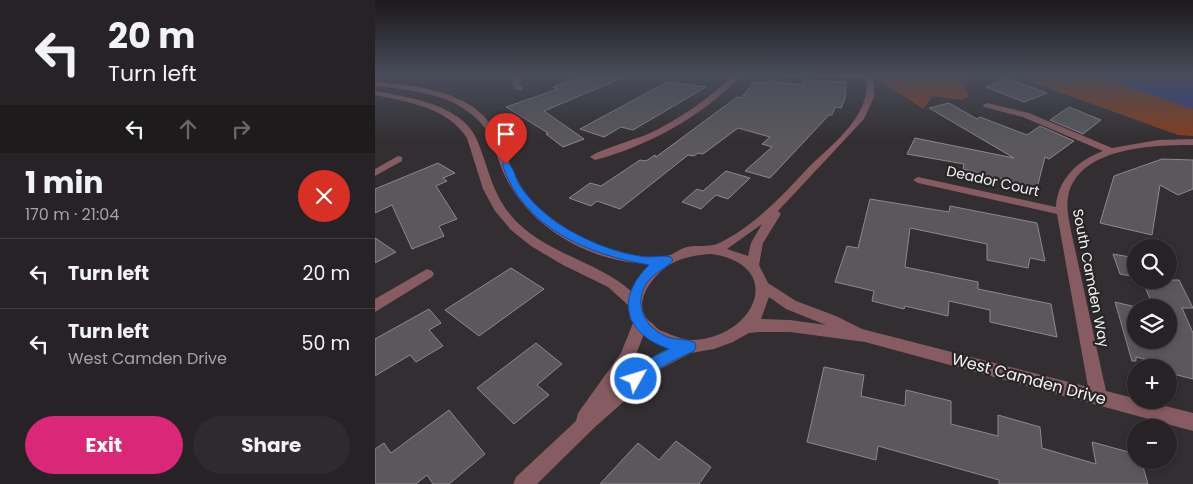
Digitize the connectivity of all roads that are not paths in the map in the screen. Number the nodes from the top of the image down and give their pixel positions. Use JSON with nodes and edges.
{"nodes":[{"id":1,"x":398,"y":98,"type":"edge"},
{"id":2,"x":445,"y":98,"type":"edge"},
{"id":3,"x":712,"y":98,"type":"edge"},
{"id":4,"x":869,"y":98,"type":"edge"},
{"id":5,"x":987,"y":105,"type":"dead end"},
{"id":6,"x":1193,"y":142,"type":"edge"},
{"id":7,"x":1111,"y":151,"type":"junction"},
{"id":8,"x":595,"y":157,"type":"dead end"},
{"id":9,"x":398,"y":159,"type":"dead end"},
{"id":10,"x":375,"y":173,"type":"edge"},
{"id":11,"x":918,"y":180,"type":"dead end"},
{"id":12,"x":783,"y":201,"type":"junction"},
{"id":13,"x":1062,"y":212,"type":"junction"},
{"id":14,"x":715,"y":250,"type":"junction"},
{"id":15,"x":667,"y":260,"type":"junction"},
{"id":16,"x":752,"y":265,"type":"junction"},
{"id":17,"x":427,"y":274,"type":"dead end"},
{"id":18,"x":763,"y":286,"type":"junction"},
{"id":19,"x":634,"y":302,"type":"junction"},
{"id":20,"x":375,"y":306,"type":"edge"},
{"id":21,"x":640,"y":324,"type":"junction"},
{"id":22,"x":744,"y":327,"type":"junction"},
{"id":23,"x":865,"y":336,"type":"junction"},
{"id":24,"x":689,"y":346,"type":"junction"},
{"id":25,"x":1099,"y":397,"type":"junction"},
{"id":26,"x":1193,"y":422,"type":"edge"},
{"id":27,"x":576,"y":432,"type":"junction"},
{"id":28,"x":523,"y":484,"type":"edge"}],
"edges":[{"from":1,"to":19,"type":"street"},
{"from":2,"to":15,"type":"street"},
{"from":3,"to":8,"type":"street"},
{"from":4,"to":12,"type":"street"},
{"from":5,"to":7,"type":"street"},
{"from":6,"to":7,"type":"street","name":"South Camden Way"},
{"from":7,"to":13,"type":"street","name":"South Camden Way"},
{"from":9,"to":10,"type":"street"},
{"from":11,"to":13,"type":"street","name":"Deador Court"},
{"from":12,"to":14,"type":"street"},
{"from":12,"to":16,"type":"street"},
{"from":13,"to":25,"type":"street","name":"South Camden Way"},
{"from":14,"to":15,"type":"street"},
{"from":14,"to":16,"type":"street"},
{"from":15,"to":19,"type":"street"},
{"from":16,"to":18,"type":"street"},
{"from":17,"to":20,"type":"street"},
{"from":18,"to":22,"type":"street"},
{"from":18,"to":23,"type":"street","name":"West Camden Drive"},
{"from":19,"to":21,"type":"street"},
{"from":21,"to":24,"type":"street"},
{"from":21,"to":27,"type":"street"},
{"from":22,"to":23,"type":"street","name":"West Camden Drive"},
{"from":22,"to":24,"type":"street"},
{"from":23,"to":25,"type":"street","name":"West Camden Drive"},
{"from":24,"to":27,"type":"street"},
{"from":25,"to":26,"type":"street","name":"West Camden Drive"},
{"from":27,"to":28,"type":"street"}]}
